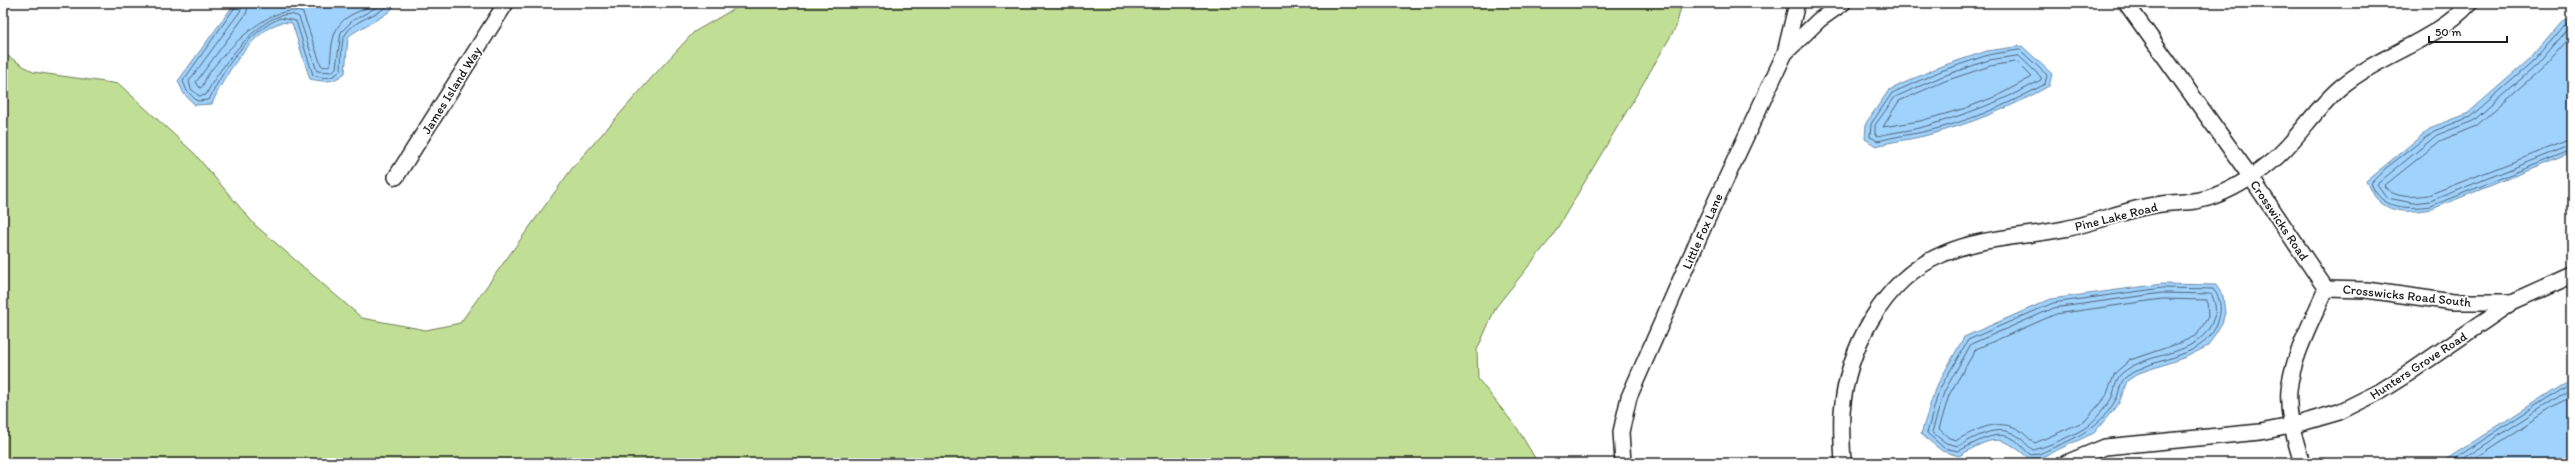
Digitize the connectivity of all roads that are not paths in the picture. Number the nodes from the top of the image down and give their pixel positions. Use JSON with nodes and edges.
{"nodes":[{"id":1,"x":506,"y":3,"type":"edge"},
{"id":2,"x":1797,"y":3,"type":"edge"},
{"id":3,"x":1843,"y":3,"type":"edge"},
{"id":4,"x":2470,"y":3,"type":"edge"},
{"id":5,"x":2130,"y":4,"type":"edge"},
{"id":6,"x":1785,"y":53,"type":"junction"},
{"id":7,"x":2250,"y":176,"type":"junction"},
{"id":8,"x":396,"y":177,"type":"dead end"},
{"id":9,"x":2572,"y":275,"type":"edge"},
{"id":10,"x":2326,"y":289,"type":"junction"},
{"id":11,"x":2512,"y":302,"type":"junction"},
{"id":12,"x":2291,"y":426,"type":"junction"},
{"id":13,"x":1623,"y":463,"type":"edge"},
{"id":14,"x":1843,"y":463,"type":"edge"},
{"id":15,"x":2066,"y":463,"type":"edge"},
{"id":16,"x":2302,"y":463,"type":"edge"}],
"edges":[{"from":1,"to":8,"type":"street","name":"James Island Way"},
{"from":2,"to":6,"type":"street","name":"Little Fox Lane"},
{"from":3,"to":6,"type":"street"},
{"from":4,"to":7,"type":"street","name":"Pine Lake Road"},
{"from":5,"to":7,"type":"street","name":"Crosswicks Road"},
{"from":6,"to":13,"type":"street","name":"Little Fox Lane"},
{"from":7,"to":10,"type":"street","name":"Crosswicks Road"},
{"from":7,"to":14,"type":"street","name":"Pine Lake Road"},
{"from":9,"to":11,"type":"street","name":"Hunters Grove Road"},
{"from":10,"to":11,"type":"street","name":"Crosswicks Road South"},
{"from":10,"to":12,"type":"street"},
{"from":11,"to":12,"type":"street","name":"Hunters Grove Road"},
{"from":12,"to":15,"type":"street","name":"Hunters Grove Road"},
{"from":12,"to":16,"type":"street"}]}
